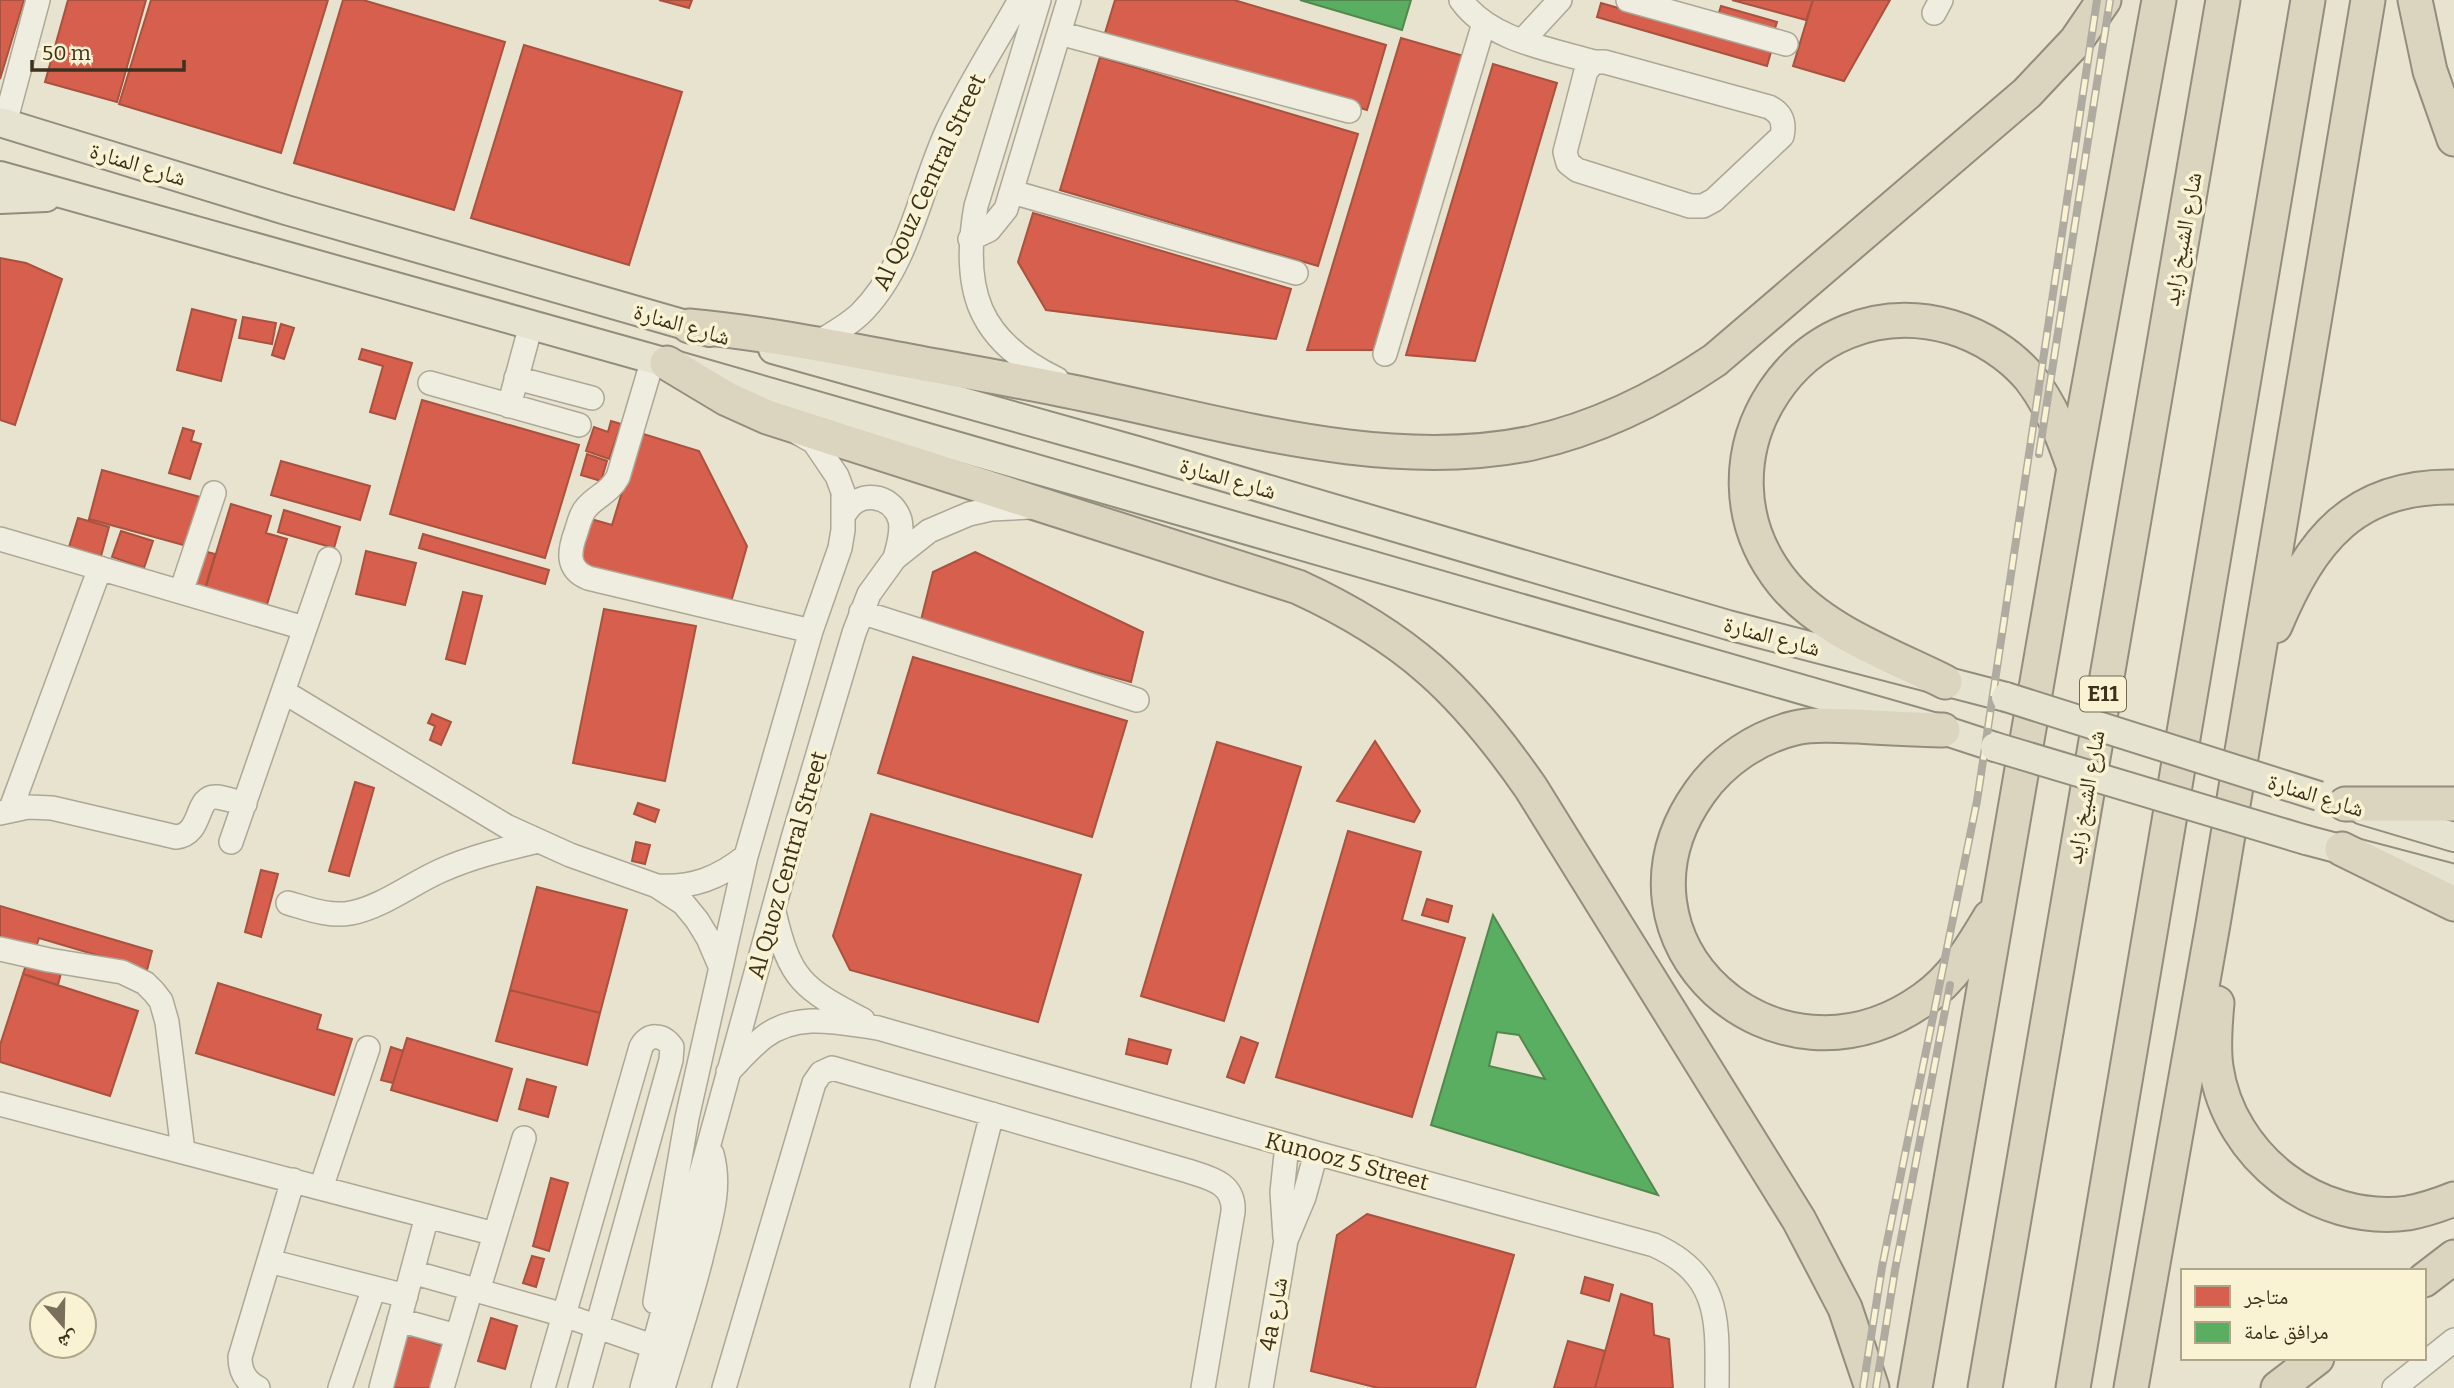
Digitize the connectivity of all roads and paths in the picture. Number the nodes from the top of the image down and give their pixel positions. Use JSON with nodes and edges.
{"nodes":[{"id":1,"x":38,"y":0,"type":"edge"},
{"id":2,"x":1020,"y":0,"type":"edge"},
{"id":3,"x":1038,"y":0,"type":"edge"},
{"id":4,"x":1069,"y":0,"type":"edge"},
{"id":5,"x":1461,"y":0,"type":"edge"},
{"id":6,"x":1560,"y":0,"type":"edge"},
{"id":7,"x":1629,"y":0,"type":"edge"},
{"id":8,"x":2104,"y":0,"type":"edge"},
{"id":9,"x":2159,"y":0,"type":"edge"},
{"id":10,"x":2223,"y":0,"type":"edge"},
{"id":11,"x":2308,"y":0,"type":"edge"},
{"id":12,"x":2368,"y":0,"type":"edge"},
{"id":13,"x":2415,"y":0,"type":"edge"},
{"id":14,"x":1484,"y":23,"type":"junction"},
{"id":15,"x":1059,"y":33,"type":"junction"},
{"id":16,"x":1523,"y":40,"type":"junction"},
{"id":17,"x":1786,"y":44,"type":"dead end"},
{"id":18,"x":1594,"y":62,"type":"junction"},
{"id":19,"x":1349,"y":111,"type":"dead end"},
{"id":20,"x":2,"y":122,"type":"edge"},
{"id":21,"x":2454,"y":139,"type":"edge"},
{"id":22,"x":0,"y":176,"type":"edge"},
{"id":23,"x":1012,"y":191,"type":"junction"},
{"id":24,"x":70,"y":196,"type":"junction"},
{"id":25,"x":0,"y":200,"type":"edge"},
{"id":26,"x":970,"y":239,"type":"junction"},
{"id":27,"x":1296,"y":273,"type":"dead end"},
{"id":28,"x":531,"y":325,"type":"junction"},
{"id":29,"x":689,"y":326,"type":"junction"},
{"id":30,"x":815,"y":344,"type":"junction"},
{"id":31,"x":1385,"y":354,"type":"dead end"},
{"id":32,"x":660,"y":361,"type":"junction"},
{"id":33,"x":516,"y":378,"type":"junction"},
{"id":34,"x":429,"y":383,"type":"dead end"},
{"id":35,"x":1088,"y":395,"type":"junction"},
{"id":36,"x":592,"y":398,"type":"dead end"},
{"id":37,"x":509,"y":406,"type":"junction"},
{"id":38,"x":767,"y":417,"type":"junction"},
{"id":39,"x":579,"y":425,"type":"dead end"},
{"id":40,"x":2074,"y":468,"type":"junction"},
{"id":41,"x":2454,"y":487,"type":"edge"},
{"id":42,"x":214,"y":493,"type":"dead end"},
{"id":43,"x":1054,"y":509,"type":"junction"},
{"id":44,"x":845,"y":513,"type":"junction"},
{"id":45,"x":0,"y":539,"type":"edge"},
{"id":46,"x":895,"y":558,"type":"junction"},
{"id":47,"x":328,"y":559,"type":"dead end"},
{"id":48,"x":100,"y":568,"type":"junction"},
{"id":49,"x":181,"y":592,"type":"junction"},
{"id":50,"x":862,"y":612,"type":"junction"},
{"id":51,"x":304,"y":628,"type":"junction"},
{"id":52,"x":811,"y":631,"type":"junction"},
{"id":53,"x":2255,"y":677,"type":"junction"},
{"id":54,"x":1945,"y":682,"type":"junction"},
{"id":55,"x":284,"y":692,"type":"junction"},
{"id":56,"x":1137,"y":700,"type":"dead end"},
{"id":57,"x":1943,"y":730,"type":"junction"},
{"id":58,"x":2332,"y":800,"type":"junction"},
{"id":59,"x":6,"y":804,"type":"edge"},
{"id":60,"x":245,"y":804,"type":"junction"},
{"id":61,"x":2454,"y":804,"type":"edge"},
{"id":62,"x":2454,"y":837,"type":"edge"},
{"id":63,"x":538,"y":841,"type":"junction"},
{"id":64,"x":231,"y":842,"type":"dead end"},
{"id":65,"x":2342,"y":849,"type":"junction"},
{"id":66,"x":746,"y":856,"type":"junction"},
{"id":67,"x":2454,"y":879,"type":"edge"},
{"id":68,"x":657,"y":886,"type":"junction"},
{"id":69,"x":2000,"y":900,"type":"junction"},
{"id":70,"x":288,"y":903,"type":"dead end"},
{"id":71,"x":2454,"y":904,"type":"edge"},
{"id":72,"x":773,"y":908,"type":"junction"},
{"id":73,"x":2213,"y":924,"type":"junction"},
{"id":74,"x":0,"y":949,"type":"edge"},
{"id":75,"x":720,"y":966,"type":"junction"},
{"id":76,"x":878,"y":1028,"type":"junction"},
{"id":77,"x":368,"y":1048,"type":"dead end"},
{"id":78,"x":728,"y":1072,"type":"junction"},
{"id":79,"x":0,"y":1104,"type":"edge"},
{"id":80,"x":992,"y":1114,"type":"junction"},
{"id":81,"x":524,"y":1138,"type":"dead end"},
{"id":82,"x":710,"y":1145,"type":"junction"},
{"id":83,"x":1287,"y":1145,"type":"junction"},
{"id":84,"x":183,"y":1151,"type":"junction"},
{"id":85,"x":1316,"y":1153,"type":"junction"},
{"id":86,"x":293,"y":1180,"type":"junction"},
{"id":87,"x":321,"y":1188,"type":"junction"},
{"id":88,"x":2454,"y":1199,"type":"edge"},
{"id":89,"x":427,"y":1216,"type":"junction"},
{"id":90,"x":495,"y":1234,"type":"junction"},
{"id":91,"x":1286,"y":1240,"type":"junction"},
{"id":92,"x":2454,"y":1257,"type":"edge"},
{"id":93,"x":269,"y":1261,"type":"junction"},
{"id":94,"x":412,"y":1272,"type":"junction"},
{"id":95,"x":2426,"y":1278,"type":"edge"},
{"id":96,"x":374,"y":1288,"type":"junction"},
{"id":97,"x":475,"y":1290,"type":"junction"},
{"id":98,"x":405,"y":1296,"type":"junction"},
{"id":99,"x":564,"y":1315,"type":"junction"},
{"id":100,"x":399,"y":1320,"type":"junction"},
{"id":101,"x":597,"y":1327,"type":"junction"},
{"id":102,"x":457,"y":1336,"type":"junction"},
{"id":103,"x":2454,"y":1340,"type":"edge"},
{"id":104,"x":655,"y":1347,"type":"junction"},
{"id":105,"x":2314,"y":1360,"type":"edge"},
{"id":106,"x":2332,"y":1360,"type":"edge"},
{"id":107,"x":258,"y":1388,"type":"edge"},
{"id":108,"x":340,"y":1388,"type":"edge"},
{"id":109,"x":381,"y":1388,"type":"edge"},
{"id":110,"x":442,"y":1388,"type":"edge"},
{"id":111,"x":543,"y":1388,"type":"edge"},
{"id":112,"x":580,"y":1388,"type":"edge"},
{"id":113,"x":642,"y":1388,"type":"edge"},
{"id":114,"x":663,"y":1388,"type":"edge"},
{"id":115,"x":724,"y":1388,"type":"edge"},
{"id":116,"x":922,"y":1388,"type":"edge"},
{"id":117,"x":1203,"y":1388,"type":"edge"},
{"id":118,"x":1261,"y":1388,"type":"edge"},
{"id":119,"x":1717,"y":1388,"type":"edge"},
{"id":120,"x":1872,"y":1388,"type":"edge"},
{"id":121,"x":1915,"y":1388,"type":"edge"},
{"id":122,"x":1985,"y":1388,"type":"edge"},
{"id":123,"x":2073,"y":1388,"type":"edge"},
{"id":124,"x":2131,"y":1388,"type":"edge"},
{"id":125,"x":2278,"y":1388,"type":"edge"},
{"id":126,"x":2303,"y":1388,"type":"edge"},
{"id":127,"x":2393,"y":1388,"type":"edge"}],
"edges":[{"from":1,"to":20,"type":"street"},
{"from":2,"to":30,"type":"street","name":"Al Qouz Central Street"},
{"from":3,"to":26,"type":"street","name":"Al Qouz Central Street"},
{"from":4,"to":15,"type":"street"},
{"from":5,"to":14,"type":"street"},
{"from":6,"to":16,"type":"street"},
{"from":7,"to":17,"type":"street"},
{"from":8,"to":35,"type":"highway"},
{"from":9,"to":40,"type":"highway"},
{"from":10,"to":122,"type":"highway","name":"شارع الشيخ زايد","number":"E11"},
{"from":11,"to":123,"type":"highway"},
{"from":12,"to":53,"type":"highway"},
{"from":13,"to":21,"type":"highway"},
{"from":14,"to":16,"type":"street"},
{"from":14,"to":31,"type":"street"},
{"from":15,"to":19,"type":"street"},
{"from":15,"to":23,"type":"street"},
{"from":16,"to":18,"type":"street"},
{"from":18,"to":18,"type":"street"},
{"from":20,"to":29,"type":"main road","name":"شارع المنارة"},
{"from":22,"to":24,"type":"main road","name":"شارع المنارة"},
{"from":23,"to":26,"type":"street"},
{"from":23,"to":27,"type":"street"},
{"from":24,"to":25,"type":"main road"},
{"from":24,"to":28,"type":"main road","name":"شارع المنارة"},
{"from":26,"to":35,"type":"street","name":"Al Qouz Central Street"},
{"from":28,"to":32,"type":"main road","name":"شارع المنارة"},
{"from":28,"to":33,"type":"street"},
{"from":29,"to":30,"type":"highway"},
{"from":29,"to":54,"type":"main road","name":"شارع المنارة"},
{"from":30,"to":35,"type":"highway"},
{"from":32,"to":38,"type":"highway"},
{"from":32,"to":52,"type":"street"},
{"from":32,"to":57,"type":"main road","name":"شارع المنارة"},
{"from":33,"to":36,"type":"street"},
{"from":33,"to":37,"type":"street"},
{"from":34,"to":37,"type":"street"},
{"from":37,"to":39,"type":"street"},
{"from":38,"to":43,"type":"highway"},
{"from":38,"to":44,"type":"street","name":"Al Quoz Central Street"},
{"from":40,"to":54,"type":"highway"},
{"from":40,"to":69,"type":"highway"},
{"from":41,"to":53,"type":"highway"},
{"from":42,"to":49,"type":"street"},
{"from":43,"to":46,"type":"street","name":"Al Quoz Central Street"},
{"from":43,"to":120,"type":"highway"},
{"from":44,"to":46,"type":"street"},
{"from":44,"to":52,"type":"street","name":"Al Quoz Central Street"},
{"from":45,"to":48,"type":"street"},
{"from":46,"to":50,"type":"street","name":"Al Quoz Central Street"},
{"from":47,"to":51,"type":"street"},
{"from":48,"to":49,"type":"street"},
{"from":48,"to":59,"type":"street"},
{"from":49,"to":51,"type":"street"},
{"from":50,"to":56,"type":"street"},
{"from":50,"to":72,"type":"street","name":"Al Quoz Central Street"},
{"from":51,"to":55,"type":"street"},
{"from":52,"to":66,"type":"street","name":"Al Quoz Central Street"},
{"from":53,"to":73,"type":"highway"},
{"from":54,"to":58,"type":"main road","name":"شارع المنارة","bridge":true},
{"from":55,"to":60,"type":"street"},
{"from":55,"to":63,"type":"street"},
{"from":57,"to":65,"type":"main road","name":"شارع المنارة","bridge":true},
{"from":57,"to":69,"type":"highway"},
{"from":58,"to":61,"type":"highway"},
{"from":58,"to":62,"type":"main road","name":"شارع المنارة"},
{"from":59,"to":60,"type":"street"},
{"from":60,"to":64,"type":"street"},
{"from":63,"to":68,"type":"street"},
{"from":63,"to":70,"type":"street"},
{"from":65,"to":67,"type":"main road","name":"شارع المنارة"},
{"from":65,"to":71,"type":"highway"},
{"from":66,"to":68,"type":"street"},
{"from":66,"to":75,"type":"street","name":"Al Quoz Central Street"},
{"from":68,"to":75,"type":"street"},
{"from":69,"to":121,"type":"highway"},
{"from":72,"to":76,"type":"street","name":"Kunooz 5 Street"},
{"from":72,"to":78,"type":"street","name":"Al Quoz Central Street"},
{"from":73,"to":88,"type":"highway"},
{"from":73,"to":124,"type":"highway"},
{"from":74,"to":84,"type":"street"},
{"from":75,"to":104,"type":"street","name":"Al Quoz Central Street"},
{"from":76,"to":78,"type":"street","name":"Kunooz 5 Street"},
{"from":76,"to":83,"type":"street","name":"Kunooz 5 Street"},
{"from":77,"to":87,"type":"street"},
{"from":78,"to":82,"type":"street","name":"Al Quoz Central Street"},
{"from":79,"to":84,"type":"street"},
{"from":80,"to":115,"type":"street"},
{"from":80,"to":116,"type":"street"},
{"from":80,"to":117,"type":"street"},
{"from":81,"to":90,"type":"street"},
{"from":82,"to":104,"type":"street","name":"Al Quoz Central Street"},
{"from":82,"to":114,"type":"street"},
{"from":83,"to":85,"type":"street","name":"Kunooz 5 Street"},
{"from":83,"to":91,"type":"street","name":"4a شارع"},
{"from":84,"to":86,"type":"street"},
{"from":85,"to":91,"type":"street","name":"4a شارع"},
{"from":85,"to":119,"type":"street","name":"Kunooz 5 Street"},
{"from":86,"to":87,"type":"street"},
{"from":86,"to":93,"type":"street"},
{"from":87,"to":89,"type":"street"},
{"from":89,"to":90,"type":"street"},
{"from":89,"to":94,"type":"street"},
{"from":90,"to":97,"type":"street"},
{"from":91,"to":118,"type":"street","name":"4a شارع"},
{"from":92,"to":95,"type":"highway"},
{"from":93,"to":96,"type":"street"},
{"from":93,"to":107,"type":"street"},
{"from":94,"to":97,"type":"street"},
{"from":94,"to":98,"type":"street"},
{"from":96,"to":98,"type":"street"},
{"from":96,"to":108,"type":"street"},
{"from":97,"to":99,"type":"street"},
{"from":97,"to":102,"type":"street"},
{"from":98,"to":100,"type":"street"},
{"from":99,"to":101,"type":"street"},
{"from":99,"to":101,"type":"street"},
{"from":99,"to":111,"type":"street"},
{"from":100,"to":102,"type":"street"},
{"from":100,"to":109,"type":"street"},
{"from":101,"to":104,"type":"street"},
{"from":101,"to":112,"type":"street"},
{"from":102,"to":110,"type":"street"},
{"from":103,"to":127,"type":"street"},
{"from":104,"to":113,"type":"street","name":"Al Quoz Central Street"},
{"from":105,"to":125,"type":"highway"},
{"from":106,"to":126,"type":"street"}]}
